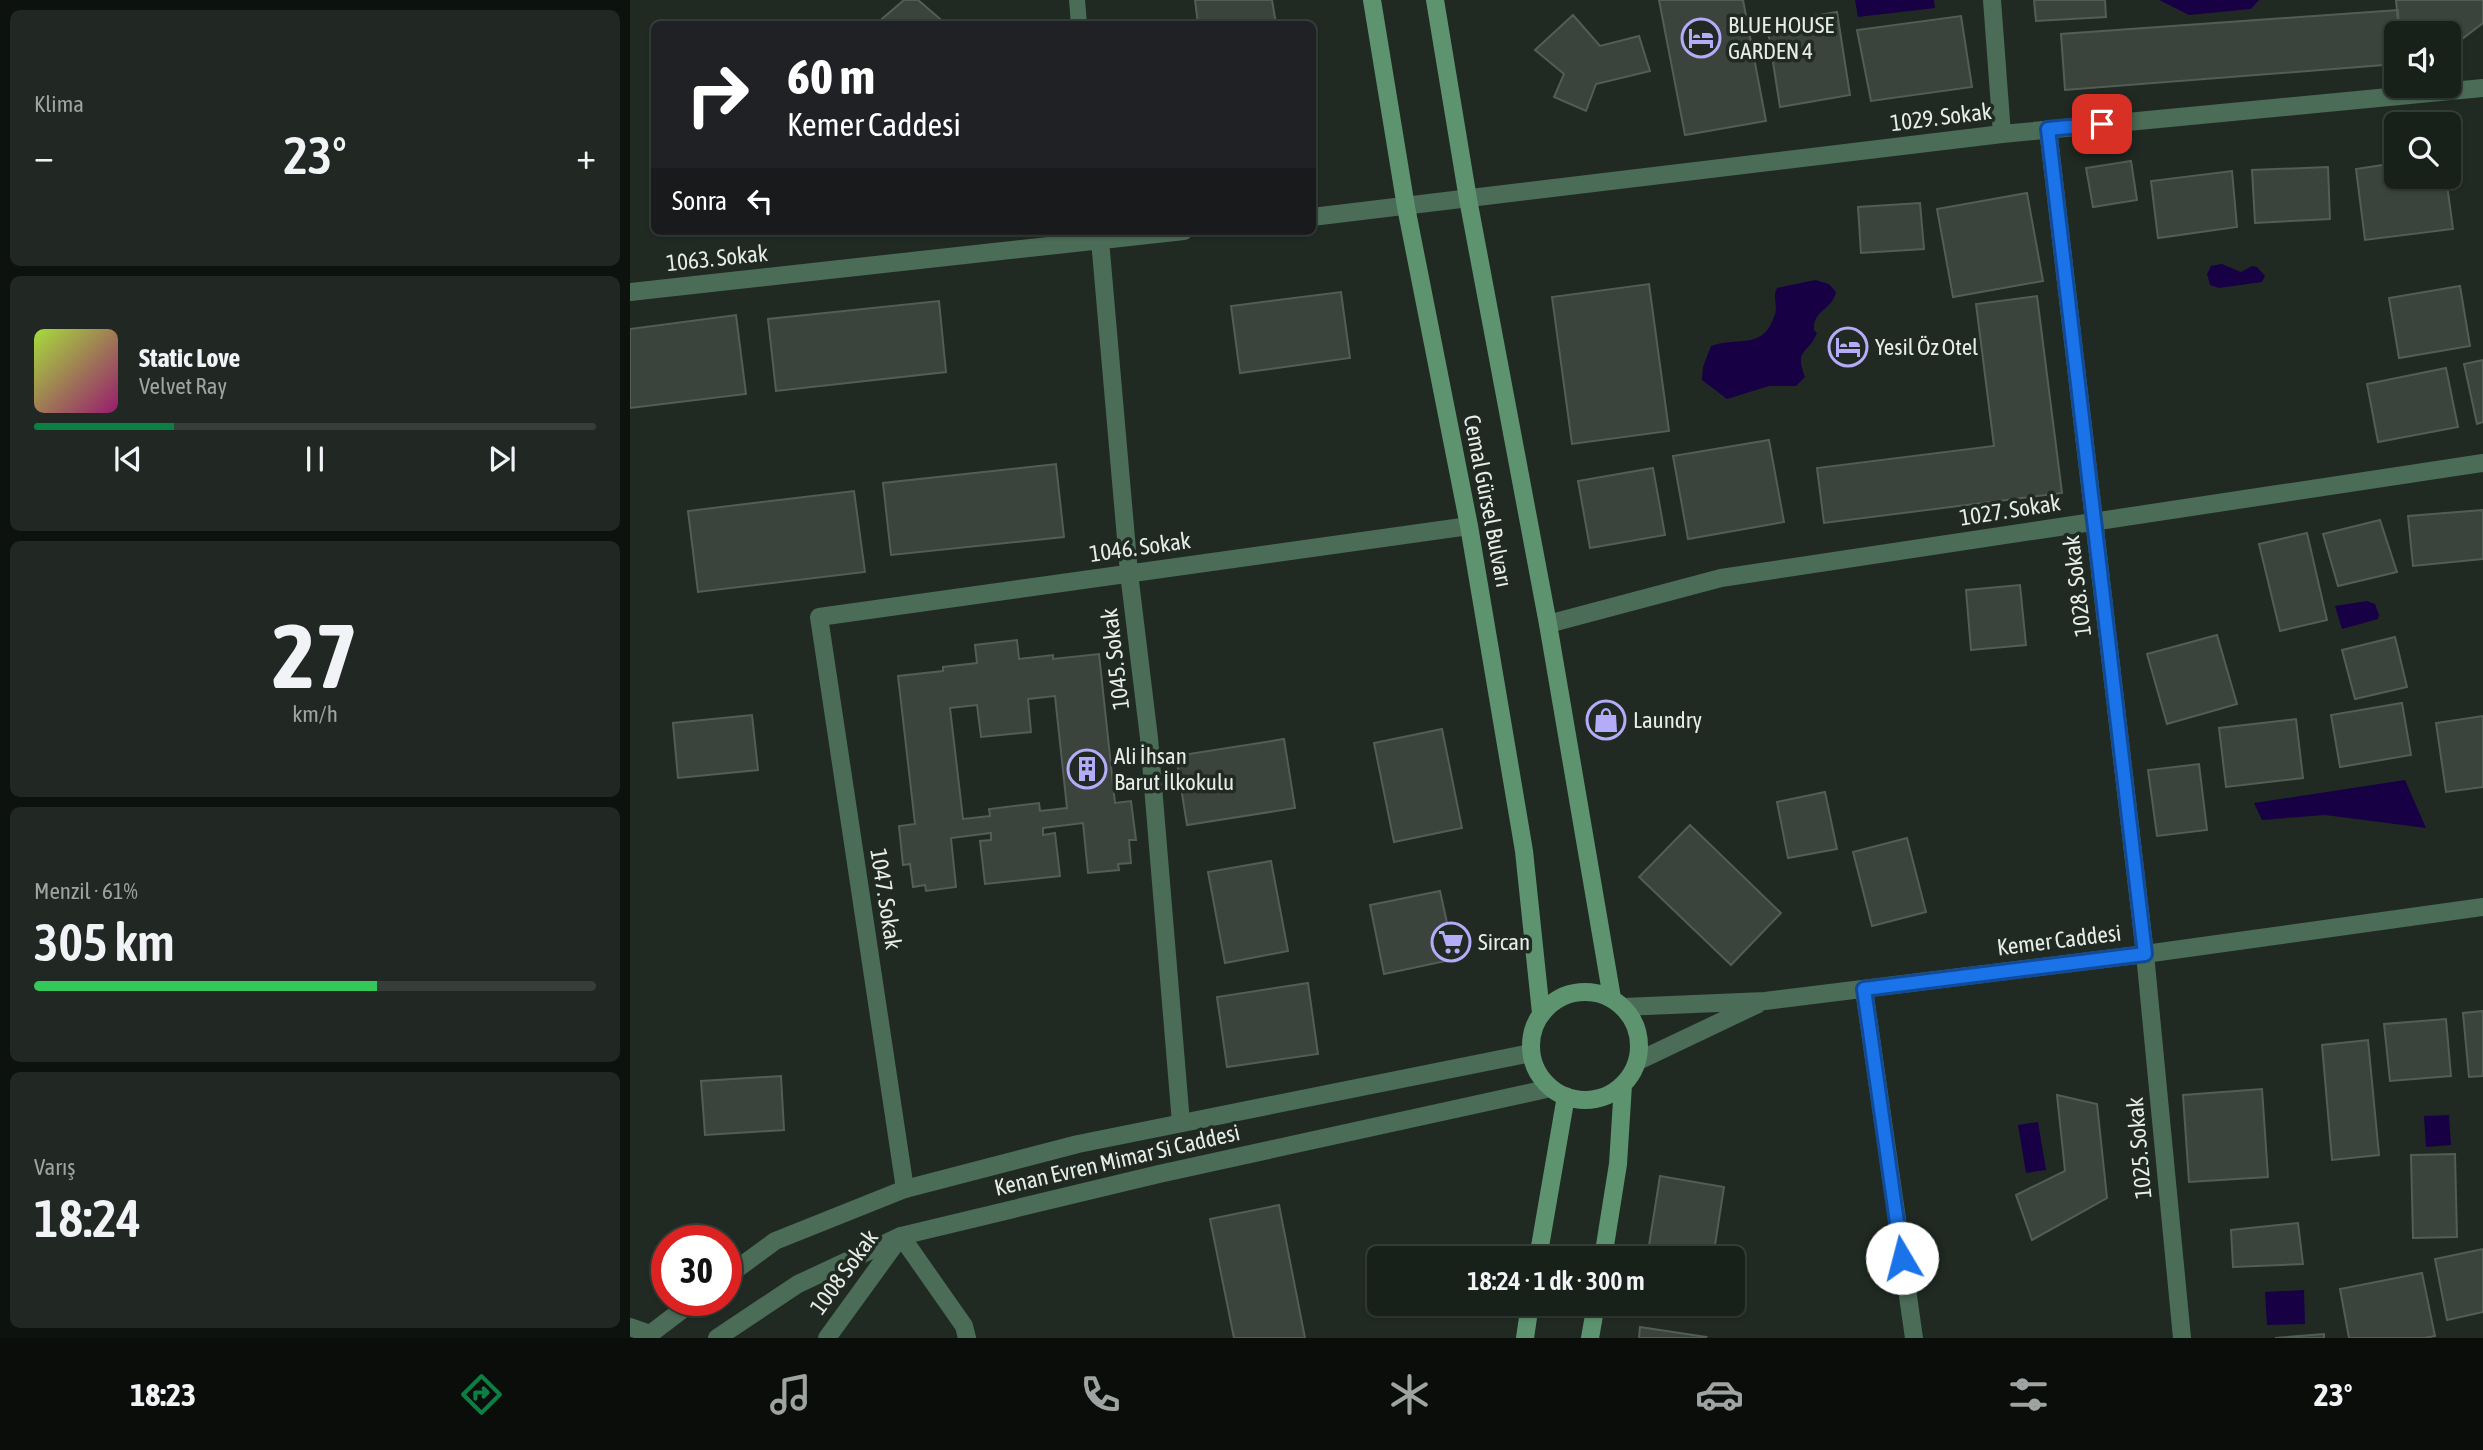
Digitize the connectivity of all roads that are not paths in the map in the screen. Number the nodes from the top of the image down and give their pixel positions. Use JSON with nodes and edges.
{"nodes":[{"id":1,"x":1077,"y":0,"type":"edge"},
{"id":2,"x":1372,"y":0,"type":"edge"},
{"id":3,"x":1435,"y":0,"type":"edge"},
{"id":4,"x":1992,"y":0,"type":"edge"},
{"id":5,"x":1079,"y":21,"type":"edge"},
{"id":6,"x":2483,"y":88,"type":"edge"},
{"id":7,"x":2048,"y":129,"type":"junction"},
{"id":8,"x":2002,"y":134,"type":"junction"},
{"id":9,"x":1468,"y":199,"type":"junction"},
{"id":10,"x":1406,"y":207,"type":"junction"},
{"id":11,"x":1316,"y":217,"type":"edge"},
{"id":12,"x":1099,"y":236,"type":"edge"},
{"id":13,"x":630,"y":292,"type":"edge"},
{"id":14,"x":2483,"y":463,"type":"edge"},
{"id":15,"x":2094,"y":522,"type":"junction"},
{"id":16,"x":1469,"y":526,"type":"junction"},
{"id":17,"x":1129,"y":573,"type":"junction"},
{"id":18,"x":819,"y":617,"type":"joint"},
{"id":19,"x":1548,"y":624,"type":"junction"},
{"id":20,"x":2483,"y":907,"type":"edge"},
{"id":21,"x":2145,"y":954,"type":"junction"},
{"id":22,"x":1864,"y":989,"type":"junction"},
{"id":23,"x":1765,"y":1001,"type":"junction"},
{"id":24,"x":1618,"y":1002,"type":"junction"},
{"id":25,"x":1541,"y":1013,"type":"junction"},
{"id":26,"x":1531,"y":1053,"type":"junction"},
{"id":27,"x":1637,"y":1061,"type":"junction"},
{"id":28,"x":1623,"y":1085,"type":"junction"},
{"id":29,"x":1559,"y":1092,"type":"junction"},
{"id":30,"x":1181,"y":1123,"type":"junction"},
{"id":31,"x":905,"y":1189,"type":"junction"},
{"id":32,"x":901,"y":1236,"type":"junction"},
{"id":33,"x":1540,"y":1246,"type":"edge"},
{"id":34,"x":1605,"y":1246,"type":"edge"},
{"id":35,"x":742,"y":1265,"type":"edge"},
{"id":36,"x":674,"y":1316,"type":"edge"},
{"id":37,"x":1529,"y":1316,"type":"edge"},
{"id":38,"x":1594,"y":1316,"type":"edge"},
{"id":39,"x":630,"y":1327,"type":"edge"},
{"id":40,"x":647,"y":1336,"type":"edge"},
{"id":41,"x":716,"y":1338,"type":"edge"},
{"id":42,"x":827,"y":1338,"type":"edge"},
{"id":43,"x":967,"y":1338,"type":"edge"},
{"id":44,"x":1525,"y":1338,"type":"edge"},
{"id":45,"x":1590,"y":1338,"type":"edge"},
{"id":46,"x":1914,"y":1338,"type":"edge"},
{"id":47,"x":2182,"y":1338,"type":"edge"}],
"edges":[{"from":1,"to":5,"type":"lane"},
{"from":2,"to":10,"type":"main road","name":"Cemal Gürsel Bulvarı"},
{"from":3,"to":9,"type":"main road","name":"Cemal Gürsel Bulvarı"},
{"from":4,"to":8,"type":"street"},
{"from":6,"to":7,"type":"street","name":"1029. Sokak"},
{"from":7,"to":8,"type":"street","name":"1029. Sokak"},
{"from":7,"to":15,"type":"street","name":"1028. Sokak"},
{"from":8,"to":9,"type":"street","name":"1029. Sokak"},
{"from":9,"to":10,"type":"street","name":"1029. Sokak"},
{"from":9,"to":19,"type":"main road","name":"Cemal Gürsel Bulvarı"},
{"from":10,"to":11,"type":"street"},
{"from":10,"to":16,"type":"main road","name":"Cemal Gürsel Bulvarı"},
{"from":12,"to":13,"type":"street","name":"1063. Sokak"},
{"from":12,"to":17,"type":"street","name":"1045. Sokak"},
{"from":14,"to":15,"type":"street","name":"1027. Sokak"},
{"from":15,"to":19,"type":"street","name":"1027. Sokak"},
{"from":15,"to":21,"type":"street","name":"1028. Sokak"},
{"from":16,"to":17,"type":"street","name":"1046. Sokak"},
{"from":16,"to":25,"type":"main road","name":"Cemal Gürsel Bulvarı"},
{"from":17,"to":18,"type":"street","name":"1046. Sokak"},
{"from":17,"to":30,"type":"street","name":"1045. Sokak"},
{"from":18,"to":31,"type":"street","name":"1047. Sokak"},
{"from":19,"to":24,"type":"main road","name":"Cemal Gürsel Bulvarı"},
{"from":20,"to":21,"type":"street","name":"Kemer Caddesi"},
{"from":21,"to":22,"type":"street","name":"Kemer Caddesi"},
{"from":21,"to":47,"type":"street","name":"1025. Sokak"},
{"from":22,"to":23,"type":"street","name":"Kemer Caddesi"},
{"from":22,"to":46,"type":"street"},
{"from":23,"to":24,"type":"street"},
{"from":23,"to":27,"type":"street"},
{"from":24,"to":25,"type":"main road"},
{"from":24,"to":27,"type":"main road"},
{"from":25,"to":26,"type":"main road"},
{"from":26,"to":29,"type":"main road"},
{"from":26,"to":30,"type":"street","name":"Kenan Evren Mimar Si Caddesi"},
{"from":27,"to":28,"type":"main road"},
{"from":28,"to":29,"type":"main road"},
{"from":28,"to":34,"type":"main road"},
{"from":29,"to":32,"type":"street","name":"Kenan Evren Mimar Si Caddesi"},
{"from":29,"to":33,"type":"main road"},
{"from":30,"to":31,"type":"street","name":"Kenan Evren Mimar Si Caddesi"},
{"from":31,"to":35,"type":"street","name":"Kenan Evren Mimar Si Caddesi"},
{"from":32,"to":41,"type":"street","name":"Kenan Evren Mimar Si Caddesi"},
{"from":32,"to":42,"type":"street","name":"1008 Sokak"},
{"from":32,"to":43,"type":"street"},
{"from":36,"to":40,"type":"street"},
{"from":37,"to":44,"type":"main road"},
{"from":38,"to":45,"type":"main road"},
{"from":39,"to":40,"type":"street"}]}
